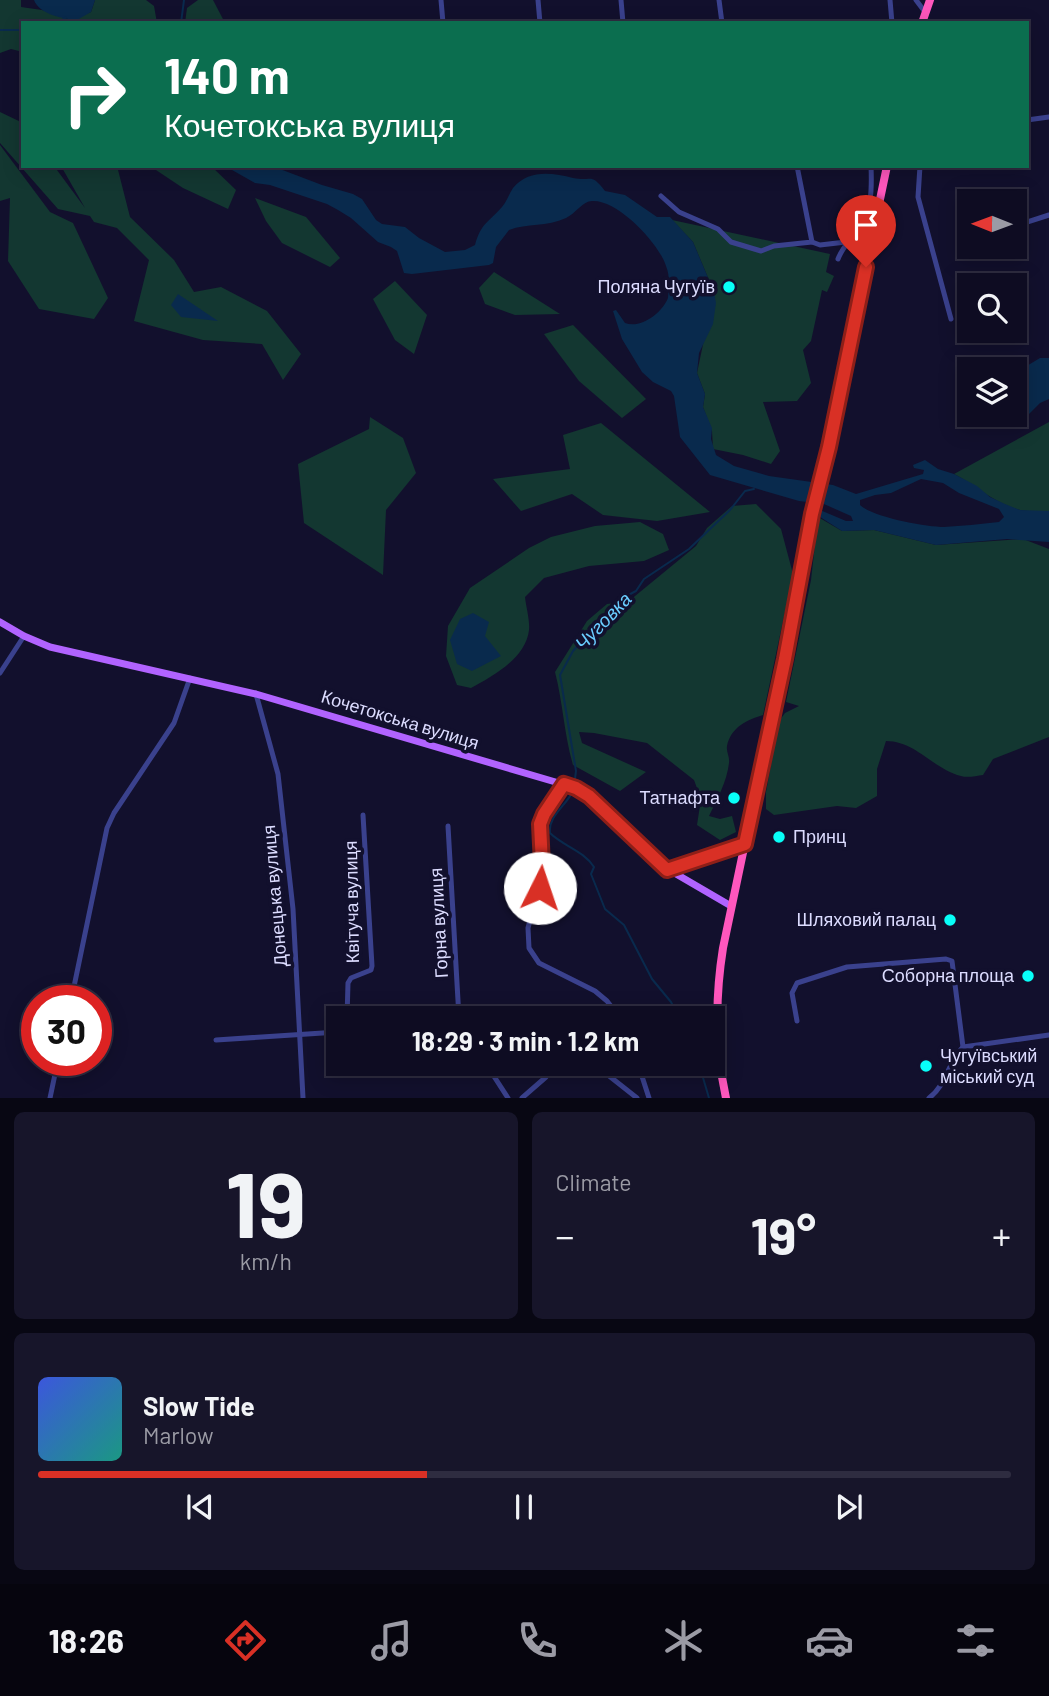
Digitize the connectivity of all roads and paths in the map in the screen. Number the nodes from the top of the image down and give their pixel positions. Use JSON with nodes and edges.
{"nodes":[{"id":1,"x":441,"y":0,"type":"edge"},
{"id":2,"x":538,"y":0,"type":"edge"},
{"id":3,"x":621,"y":0,"type":"edge"},
{"id":4,"x":719,"y":0,"type":"edge"},
{"id":5,"x":890,"y":0,"type":"edge"},
{"id":6,"x":916,"y":0,"type":"edge"},
{"id":7,"x":930,"y":0,"type":"edge"},
{"id":8,"x":925,"y":12,"type":"junction"},
{"id":9,"x":443,"y":21,"type":"edge"},
{"id":10,"x":540,"y":21,"type":"edge"},
{"id":11,"x":623,"y":21,"type":"edge"},
{"id":12,"x":722,"y":21,"type":"edge"},
{"id":13,"x":892,"y":21,"type":"edge"},
{"id":14,"x":923,"y":21,"type":"edge"},
{"id":15,"x":1049,"y":117,"type":"edge"},
{"id":16,"x":1029,"y":120,"type":"edge"},
{"id":17,"x":797,"y":168,"type":"edge"},
{"id":18,"x":871,"y":168,"type":"edge"},
{"id":19,"x":887,"y":168,"type":"edge"},
{"id":20,"x":920,"y":168,"type":"edge"},
{"id":21,"x":661,"y":196,"type":"dead end"},
{"id":22,"x":1049,"y":215,"type":"edge"},
{"id":23,"x":1027,"y":222,"type":"edge"},
{"id":24,"x":811,"y":242,"type":"junction"},
{"id":25,"x":846,"y":242,"type":"junction"},
{"id":26,"x":838,"y":259,"type":"dead end"},
{"id":27,"x":951,"y":319,"type":"dead end"},
{"id":28,"x":0,"y":622,"type":"edge"},
{"id":29,"x":24,"y":636,"type":"junction"},
{"id":30,"x":0,"y":673,"type":"edge"},
{"id":31,"x":190,"y":678,"type":"junction"},
{"id":32,"x":257,"y":694,"type":"junction"},
{"id":33,"x":571,"y":786,"type":"junction"},
{"id":34,"x":363,"y":815,"type":"dead end"},
{"id":35,"x":448,"y":826,"type":"dead end"},
{"id":36,"x":745,"y":844,"type":"junction"},
{"id":37,"x":667,"y":870,"type":"junction"},
{"id":38,"x":731,"y":905,"type":"junction"},
{"id":39,"x":74,"y":985,"type":"edge"},
{"id":40,"x":347,"y":1006,"type":"edge"},
{"id":41,"x":458,"y":1006,"type":"edge"},
{"id":42,"x":611,"y":1006,"type":"edge"},
{"id":43,"x":797,"y":1021,"type":"dead end"},
{"id":44,"x":326,"y":1033,"type":"edge"},
{"id":45,"x":299,"y":1035,"type":"junction"},
{"id":46,"x":1049,"y":1035,"type":"edge"},
{"id":47,"x":216,"y":1040,"type":"dead end"},
{"id":48,"x":963,"y":1047,"type":"junction"},
{"id":49,"x":55,"y":1076,"type":"edge"},
{"id":50,"x":494,"y":1076,"type":"edge"},
{"id":51,"x":547,"y":1076,"type":"edge"},
{"id":52,"x":609,"y":1076,"type":"edge"},
{"id":53,"x":642,"y":1076,"type":"edge"},
{"id":54,"x":50,"y":1097,"type":"edge"},
{"id":55,"x":303,"y":1097,"type":"edge"},
{"id":56,"x":508,"y":1097,"type":"edge"},
{"id":57,"x":522,"y":1097,"type":"edge"},
{"id":58,"x":636,"y":1097,"type":"edge"},
{"id":59,"x":649,"y":1097,"type":"edge"},
{"id":60,"x":726,"y":1097,"type":"edge"},
{"id":61,"x":929,"y":1097,"type":"edge"}],
"edges":[{"from":1,"to":9,"type":"street"},
{"from":2,"to":10,"type":"street"},
{"from":3,"to":11,"type":"street"},
{"from":4,"to":12,"type":"street"},
{"from":5,"to":13,"type":"street"},
{"from":6,"to":8,"type":"street"},
{"from":7,"to":8,"type":"highway"},
{"from":8,"to":14,"type":"highway"},
{"from":15,"to":16,"type":"street"},
{"from":17,"to":24,"type":"street"},
{"from":18,"to":25,"type":"street"},
{"from":19,"to":36,"type":"highway"},
{"from":20,"to":27,"type":"street"},
{"from":21,"to":24,"type":"street"},
{"from":22,"to":23,"type":"street"},
{"from":24,"to":25,"type":"street"},
{"from":25,"to":26,"type":"street"},
{"from":28,"to":29,"type":"main road","name":"Кочетокська вулиця"},
{"from":29,"to":30,"type":"street"},
{"from":29,"to":31,"type":"main road","name":"Кочетокська вулиця"},
{"from":31,"to":32,"type":"main road","name":"Кочетокська вулиця"},
{"from":31,"to":39,"type":"street"},
{"from":32,"to":33,"type":"main road","name":"Кочетокська вулиця"},
{"from":32,"to":45,"type":"street","name":"Донецька вулиця"},
{"from":33,"to":37,"type":"main road","name":"Кочетокська вулиця"},
{"from":33,"to":42,"type":"street"},
{"from":34,"to":40,"type":"street","name":"Квітуча вулиця"},
{"from":35,"to":41,"type":"street","name":"Горна вулиця"},
{"from":36,"to":37,"type":"main road"},
{"from":36,"to":38,"type":"highway"},
{"from":37,"to":38,"type":"main road","name":"Кочетокська вулиця"},
{"from":38,"to":60,"type":"highway"},
{"from":43,"to":48,"type":"street"},
{"from":44,"to":45,"type":"street"},
{"from":45,"to":47,"type":"street"},
{"from":45,"to":55,"type":"street","name":"Донецька вулиця"},
{"from":46,"to":48,"type":"street"},
{"from":48,"to":61,"type":"street"},
{"from":49,"to":54,"type":"street"},
{"from":50,"to":56,"type":"street"},
{"from":51,"to":57,"type":"street"},
{"from":52,"to":58,"type":"street"},
{"from":53,"to":59,"type":"street"}]}
